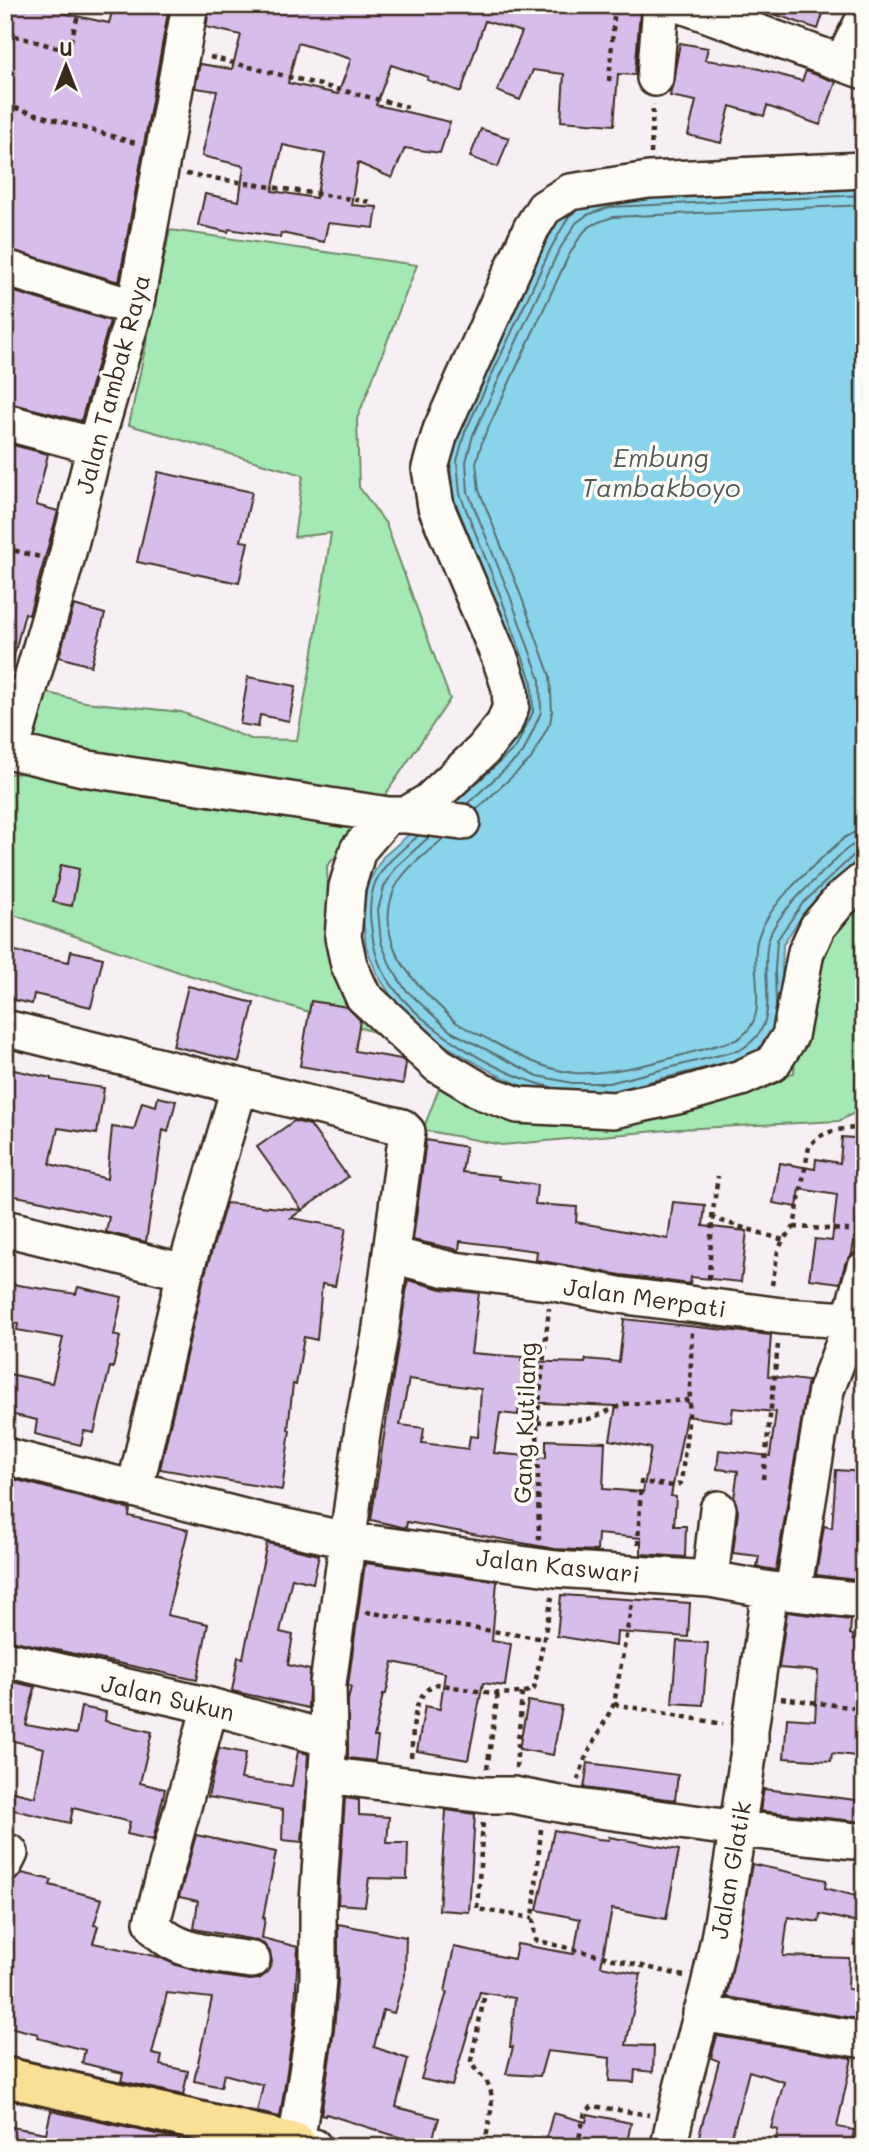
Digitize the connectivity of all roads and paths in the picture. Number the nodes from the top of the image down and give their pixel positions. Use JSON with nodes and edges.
{"nodes":[{"id":1,"x":79,"y":5,"type":"edge"},
{"id":2,"x":190,"y":5,"type":"edge"},
{"id":3,"x":615,"y":5,"type":"edge"},
{"id":4,"x":661,"y":5,"type":"edge"},
{"id":5,"x":682,"y":5,"type":"edge"},
{"id":6,"x":864,"y":19,"type":"edge"},
{"id":7,"x":5,"y":33,"type":"edge"},
{"id":8,"x":182,"y":50,"type":"junction"},
{"id":9,"x":853,"y":67,"type":"edge"},
{"id":10,"x":655,"y":78,"type":"joint"},
{"id":11,"x":609,"y":81,"type":"dead end"},
{"id":12,"x":5,"y":105,"type":"edge"},
{"id":13,"x":408,"y":107,"type":"dead end"},
{"id":14,"x":163,"y":161,"type":"junction"},
{"id":15,"x":864,"y":170,"type":"edge"},
{"id":16,"x":649,"y":180,"type":"junction"},
{"id":17,"x":371,"y":202,"type":"dead end"},
{"id":18,"x":5,"y":268,"type":"edge"},
{"id":19,"x":135,"y":308,"type":"junction"},
{"id":20,"x":5,"y":422,"type":"edge"},
{"id":21,"x":95,"y":446,"type":"junction"},
{"id":22,"x":8,"y":750,"type":"edge"},
{"id":23,"x":397,"y":815,"type":"junction"},
{"id":24,"x":462,"y":822,"type":"dead end"},
{"id":25,"x":864,"y":880,"type":"edge"},
{"id":26,"x":5,"y":1028,"type":"edge"},
{"id":27,"x":239,"y":1088,"type":"junction"},
{"id":28,"x":864,"y":1127,"type":"edge"},
{"id":29,"x":718,"y":1176,"type":"dead end"},
{"id":30,"x":712,"y":1218,"type":"junction"},
{"id":31,"x":794,"y":1227,"type":"junction"},
{"id":32,"x":5,"y":1228,"type":"edge"},
{"id":33,"x":864,"y":1231,"type":"edge"},
{"id":34,"x":783,"y":1240,"type":"junction"},
{"id":35,"x":391,"y":1255,"type":"junction"},
{"id":36,"x":864,"y":1270,"type":"edge"},
{"id":37,"x":185,"y":1272,"type":"junction"},
{"id":38,"x":555,"y":1283,"type":"junction"},
{"id":39,"x":700,"y":1307,"type":"junction"},
{"id":40,"x":775,"y":1315,"type":"junction"},
{"id":41,"x":857,"y":1323,"type":"edge"},
{"id":42,"x":690,"y":1400,"type":"junction"},
{"id":43,"x":537,"y":1423,"type":"junction"},
{"id":44,"x":5,"y":1456,"type":"edge"},
{"id":45,"x":764,"y":1479,"type":"dead end"},
{"id":46,"x":135,"y":1488,"type":"junction"},
{"id":47,"x":718,"y":1509,"type":"dead end"},
{"id":48,"x":347,"y":1540,"type":"junction"},
{"id":49,"x":548,"y":1567,"type":"junction"},
{"id":50,"x":636,"y":1573,"type":"junction"},
{"id":51,"x":710,"y":1579,"type":"junction"},
{"id":52,"x":781,"y":1591,"type":"junction"},
{"id":53,"x":864,"y":1601,"type":"edge"},
{"id":54,"x":339,"y":1607,"type":"junction"},
{"id":55,"x":545,"y":1639,"type":"junction"},
{"id":56,"x":5,"y":1659,"type":"edge"},
{"id":57,"x":523,"y":1693,"type":"junction"},
{"id":58,"x":756,"y":1694,"type":"junction"},
{"id":59,"x":614,"y":1704,"type":"junction"},
{"id":60,"x":210,"y":1706,"type":"junction"},
{"id":61,"x":864,"y":1709,"type":"edge"},
{"id":62,"x":750,"y":1730,"type":"junction"},
{"id":63,"x":329,"y":1740,"type":"junction"},
{"id":64,"x":325,"y":1774,"type":"junction"},
{"id":65,"x":408,"y":1785,"type":"junction"},
{"id":66,"x":543,"y":1800,"type":"junction"},
{"id":67,"x":737,"y":1829,"type":"junction"},
{"id":68,"x":864,"y":1842,"type":"edge"},
{"id":69,"x":477,"y":1909,"type":"dead end"},
{"id":70,"x":533,"y":1918,"type":"junction"},
{"id":71,"x":252,"y":1960,"type":"dead end"},
{"id":72,"x":706,"y":1997,"type":"junction"},
{"id":73,"x":484,"y":1998,"type":"dead end"},
{"id":74,"x":864,"y":2040,"type":"edge"},
{"id":75,"x":5,"y":2077,"type":"edge"},
{"id":76,"x":671,"y":2133,"type":"edge"},
{"id":77,"x":302,"y":2146,"type":"edge"},
{"id":78,"x":484,"y":2147,"type":"edge"},
{"id":79,"x":577,"y":2147,"type":"edge"}],
"edges":[{"from":1,"to":7,"type":"path"},
{"from":2,"to":8,"type":"street","name":"Jalan Tambak Raya"},
{"from":3,"to":11,"type":"path"},
{"from":4,"to":10,"type":"street"},
{"from":5,"to":9,"type":"street"},
{"from":6,"to":9,"type":"street"},
{"from":8,"to":13,"type":"path"},
{"from":8,"to":14,"type":"street","name":"Jalan Tambak Raya"},
{"from":10,"to":16,"type":"path"},
{"from":12,"to":14,"type":"path"},
{"from":14,"to":17,"type":"path"},
{"from":14,"to":19,"type":"street","name":"Jalan Tambak Raya"},
{"from":15,"to":16,"type":"street"},
{"from":16,"to":23,"type":"street"},
{"from":18,"to":19,"type":"street"},
{"from":19,"to":21,"type":"street","name":"Jalan Tambak Raya"},
{"from":20,"to":21,"type":"street"},
{"from":21,"to":22,"type":"street","name":"Jalan Tambak Raya"},
{"from":22,"to":23,"type":"street"},
{"from":23,"to":24,"type":"street"},
{"from":23,"to":25,"type":"street"},
{"from":26,"to":27,"type":"street"},
{"from":27,"to":35,"type":"street"},
{"from":27,"to":37,"type":"street"},
{"from":28,"to":31,"type":"path"},
{"from":29,"to":30,"type":"path"},
{"from":30,"to":34,"type":"path"},
{"from":30,"to":39,"type":"path"},
{"from":31,"to":33,"type":"path"},
{"from":31,"to":34,"type":"path"},
{"from":32,"to":37,"type":"street"},
{"from":34,"to":40,"type":"path"},
{"from":35,"to":38,"type":"street","name":"Jalan Merpati"},
{"from":35,"to":48,"type":"street"},
{"from":36,"to":41,"type":"street"},
{"from":37,"to":46,"type":"street"},
{"from":38,"to":39,"type":"street","name":"Jalan Merpati"},
{"from":38,"to":43,"type":"path","name":"Gang Kutilang"},
{"from":39,"to":40,"type":"street","name":"Jalan Merpati"},
{"from":39,"to":42,"type":"path"},
{"from":40,"to":41,"type":"street","name":"Jalan Merpati"},
{"from":40,"to":45,"type":"path"},
{"from":41,"to":52,"type":"street","name":"Jalan Glatik"},
{"from":42,"to":43,"type":"path"},
{"from":42,"to":50,"type":"path"},
{"from":43,"to":49,"type":"path","name":"Gang Kutilang"},
{"from":44,"to":46,"type":"street","name":"Jalan Kaswari"},
{"from":46,"to":48,"type":"street","name":"Jalan Kaswari"},
{"from":47,"to":51,"type":"street"},
{"from":48,"to":49,"type":"street","name":"Jalan Kaswari"},
{"from":48,"to":54,"type":"street"},
{"from":49,"to":50,"type":"street","name":"Jalan Kaswari"},
{"from":49,"to":55,"type":"path","name":"Gang Kutilang"},
{"from":50,"to":51,"type":"street","name":"Jalan Kaswari"},
{"from":50,"to":59,"type":"path"},
{"from":51,"to":52,"type":"street","name":"Jalan Kaswari"},
{"from":52,"to":53,"type":"street","name":"Jalan Kaswari"},
{"from":52,"to":58,"type":"street","name":"Jalan Glatik"},
{"from":54,"to":55,"type":"path"},
{"from":54,"to":63,"type":"street"},
{"from":55,"to":57,"type":"path","name":"Gang Kutilang"},
{"from":56,"to":60,"type":"street","name":"Jalan Sukun"},
{"from":57,"to":65,"type":"path"},
{"from":57,"to":66,"type":"path"},
{"from":58,"to":61,"type":"path"},
{"from":58,"to":62,"type":"street","name":"Jalan Glatik"},
{"from":59,"to":62,"type":"path"},
{"from":59,"to":66,"type":"path"},
{"from":60,"to":63,"type":"street","name":"Jalan Sukun"},
{"from":60,"to":71,"type":"street"},
{"from":62,"to":67,"type":"street","name":"Jalan Glatik"},
{"from":63,"to":64,"type":"street"},
{"from":64,"to":65,"type":"street"},
{"from":64,"to":77,"type":"street"},
{"from":65,"to":66,"type":"street"},
{"from":66,"to":67,"type":"street"},
{"from":66,"to":70,"type":"path"},
{"from":67,"to":68,"type":"street"},
{"from":67,"to":72,"type":"street","name":"Jalan Glatik"},
{"from":69,"to":70,"type":"path"},
{"from":70,"to":72,"type":"path"},
{"from":72,"to":74,"type":"street"},
{"from":72,"to":76,"type":"street","name":"Jalan Glatik"},
{"from":73,"to":78,"type":"path"},
{"from":75,"to":77,"type":"main road"},
{"from":76,"to":79,"type":"path"}]}
